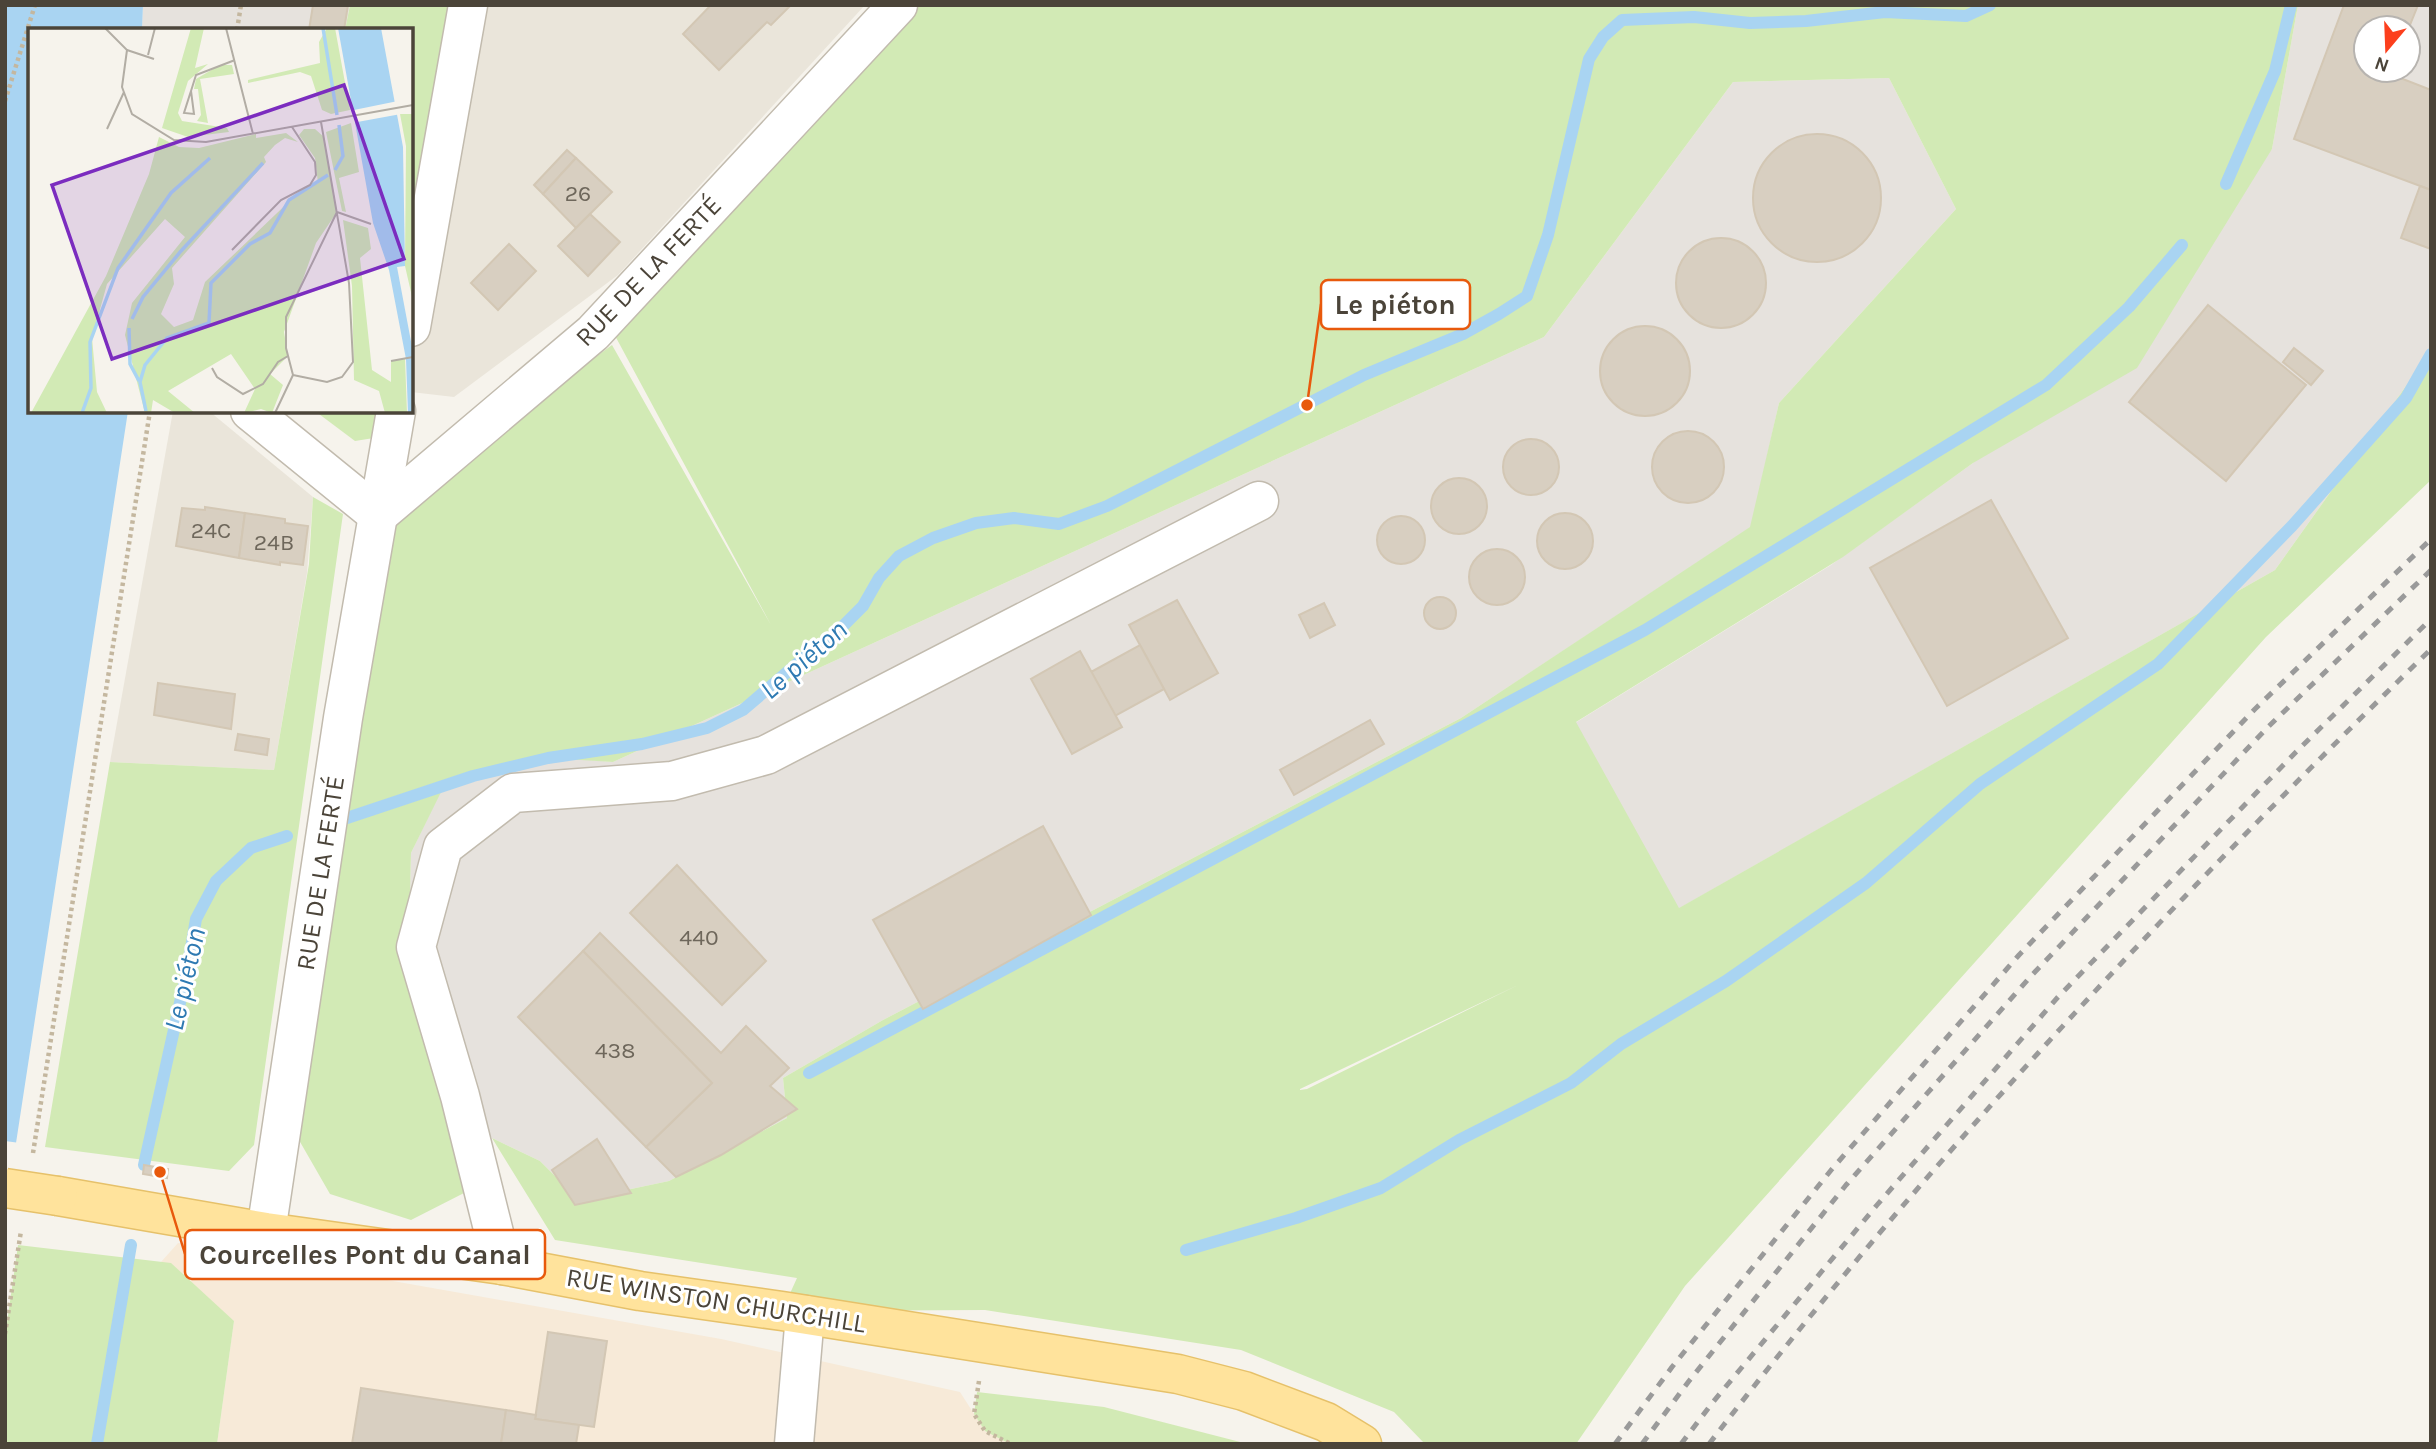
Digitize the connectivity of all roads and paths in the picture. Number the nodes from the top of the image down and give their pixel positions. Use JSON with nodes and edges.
{"nodes":[{"id":1,"x":35,"y":5,"type":"edge"},
{"id":2,"x":241,"y":5,"type":"edge"},
{"id":3,"x":468,"y":5,"type":"edge"},
{"id":4,"x":898,"y":5,"type":"edge"},
{"id":5,"x":237,"y":28,"type":"edge"},
{"id":6,"x":5,"y":101,"type":"edge"},
{"id":7,"x":413,"y":316,"type":"edge"},
{"id":8,"x":150,"y":413,"type":"edge"},
{"id":9,"x":252,"y":413,"type":"edge"},
{"id":10,"x":396,"y":413,"type":"edge"},
{"id":11,"x":1259,"y":501,"type":"dead end"},
{"id":12,"x":378,"y":515,"type":"junction"},
{"id":13,"x":20,"y":1191,"type":"edge"},
{"id":14,"x":266,"y":1232,"type":"junction"},
{"id":15,"x":502,"y":1265,"type":"junction"},
{"id":16,"x":805,"y":1315,"type":"junction"},
{"id":17,"x":5,"y":1334,"type":"edge"},
{"id":18,"x":984,"y":1343,"type":"junction"},
{"id":19,"x":793,"y":1444,"type":"edge"},
{"id":20,"x":1011,"y":1444,"type":"edge"},
{"id":21,"x":1362,"y":1444,"type":"edge"}],
"edges":[{"from":1,"to":6,"type":"path"},
{"from":2,"to":5,"type":"path"},
{"from":3,"to":7,"type":"street"},
{"from":4,"to":12,"type":"street","name":"RUE DE LA FERTÉ"},
{"from":8,"to":13,"type":"path"},
{"from":9,"to":12,"type":"street"},
{"from":10,"to":12,"type":"street"},
{"from":11,"to":15,"type":"street"},
{"from":12,"to":14,"type":"street","name":"RUE DE LA FERTÉ"},
{"from":13,"to":14,"type":"main road","name":"RUE WINSTON CHURCHILL","bridge":true},
{"from":13,"to":17,"type":"path"},
{"from":14,"to":15,"type":"main road","name":"RUE WINSTON CHURCHILL"},
{"from":15,"to":16,"type":"main road","name":"RUE WINSTON CHURCHILL"},
{"from":16,"to":18,"type":"main road","name":"RUE WINSTON CHURCHILL"},
{"from":16,"to":19,"type":"street"},
{"from":18,"to":20,"type":"path"},
{"from":18,"to":21,"type":"main road","name":"RUE WINSTON CHURCHILL"}]}
